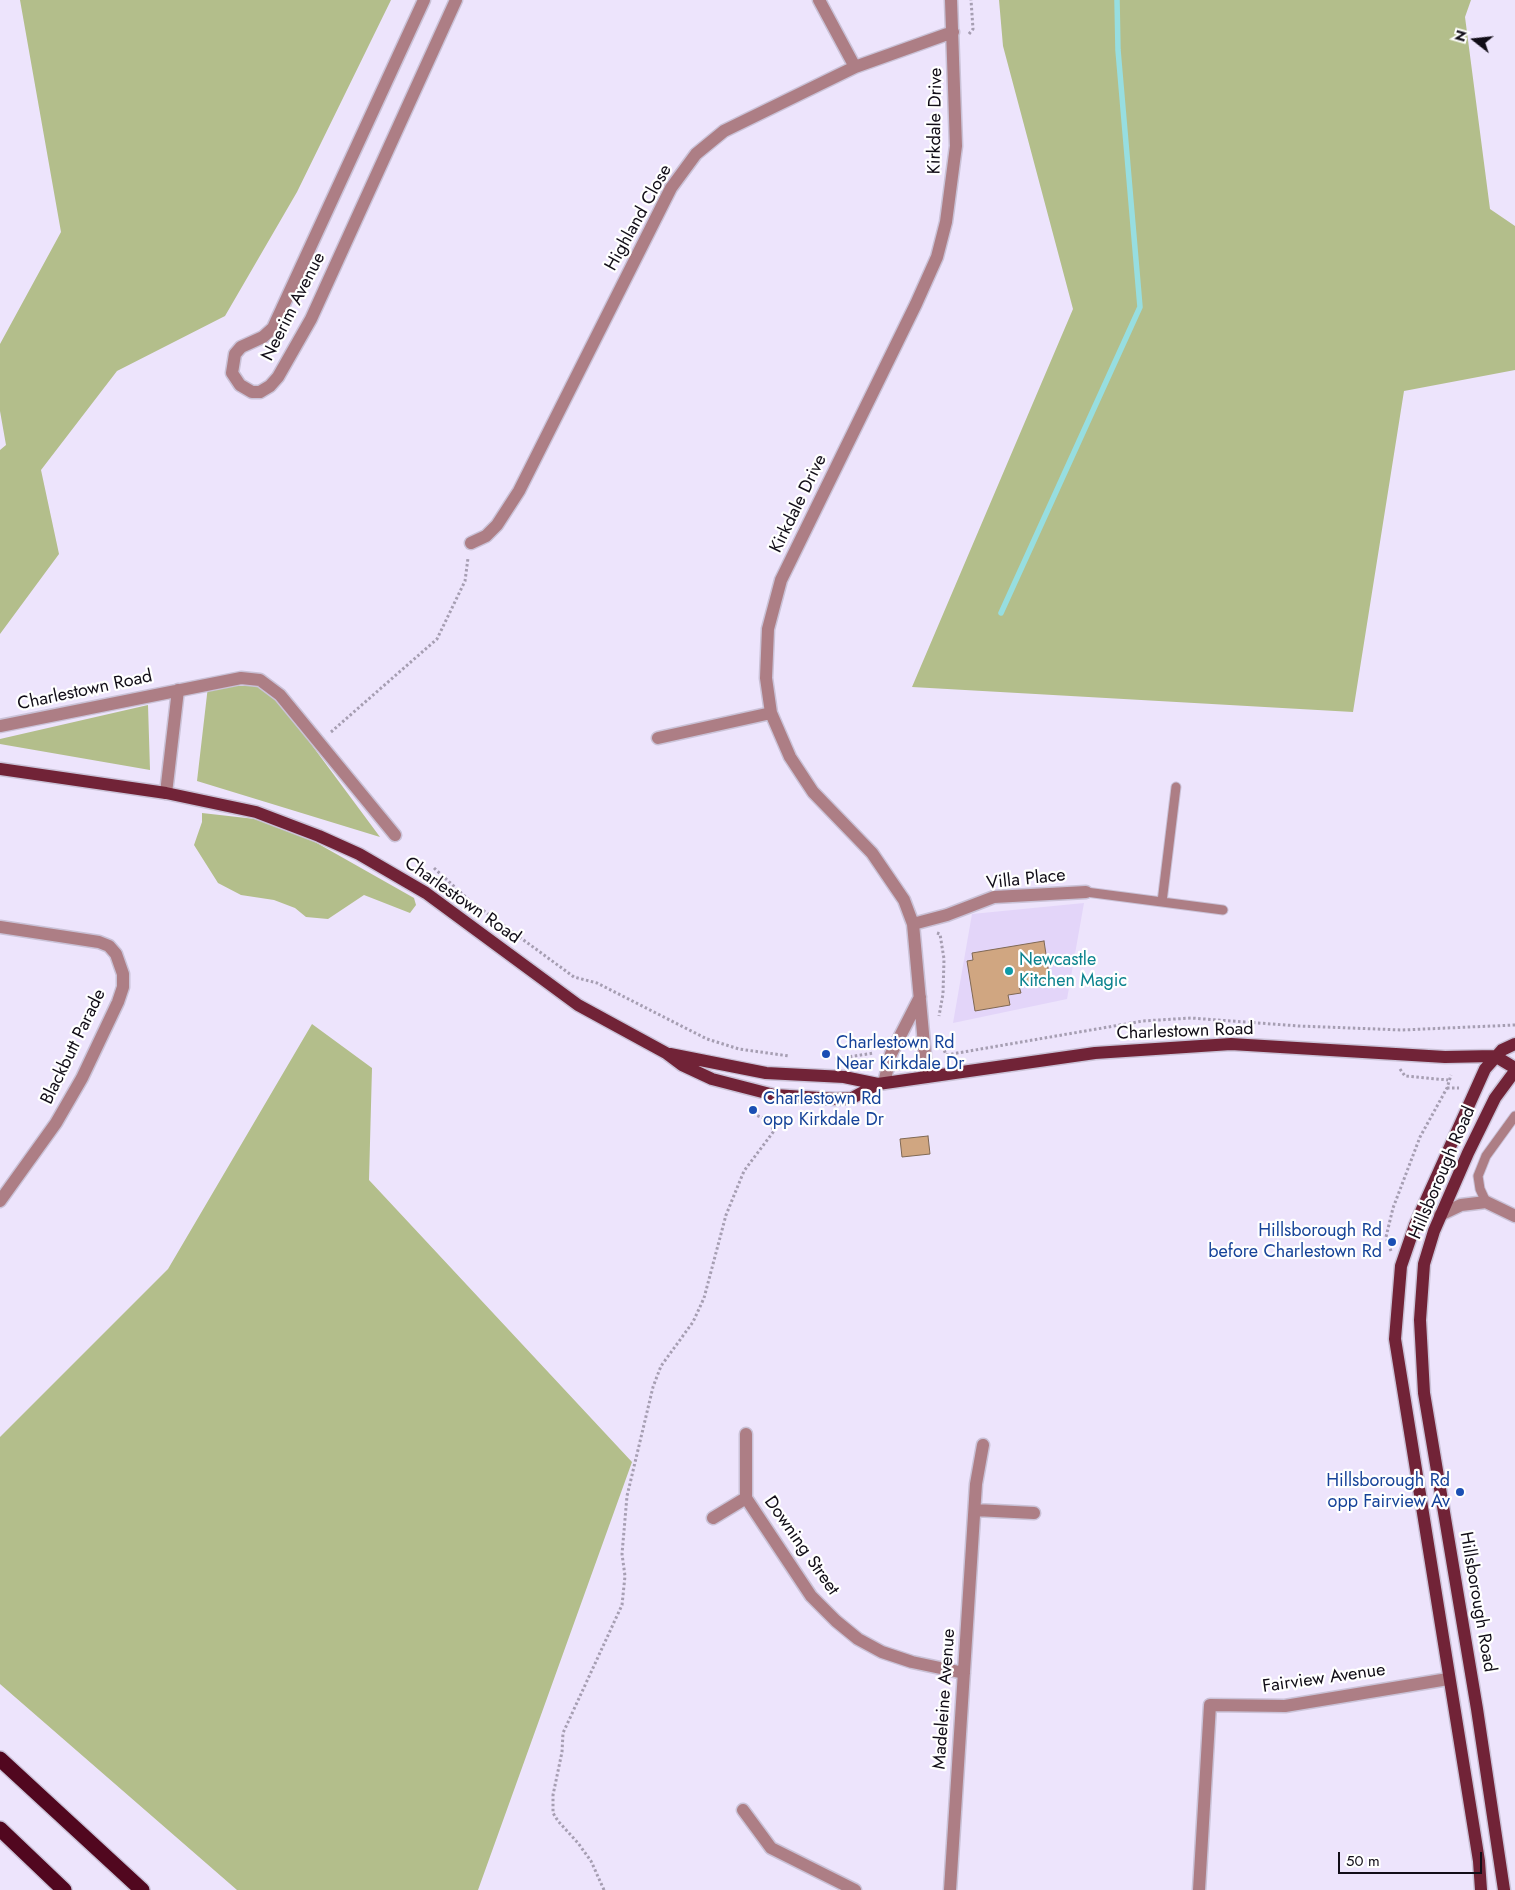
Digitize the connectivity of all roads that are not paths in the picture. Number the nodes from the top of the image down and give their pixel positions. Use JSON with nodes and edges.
{"nodes":[{"id":1,"x":424,"y":0,"type":"edge"},
{"id":2,"x":456,"y":0,"type":"edge"},
{"id":3,"x":819,"y":0,"type":"edge"},
{"id":4,"x":951,"y":0,"type":"edge"},
{"id":5,"x":953,"y":32,"type":"junction"},
{"id":6,"x":855,"y":67,"type":"junction"},
{"id":7,"x":471,"y":543,"type":"road end"},
{"id":8,"x":178,"y":690,"type":"junction"},
{"id":9,"x":771,"y":713,"type":"junction"},
{"id":10,"x":0,"y":726,"type":"edge"},
{"id":11,"x":658,"y":738,"type":"dead end"},
{"id":12,"x":0,"y":769,"type":"edge"},
{"id":13,"x":1176,"y":787,"type":"dead end"},
{"id":14,"x":166,"y":793,"type":"junction"},
{"id":15,"x":395,"y":835,"type":"dead end"},
{"id":16,"x":1086,"y":892,"type":"joint"},
{"id":17,"x":1162,"y":902,"type":"junction"},
{"id":18,"x":1223,"y":910,"type":"dead end"},
{"id":19,"x":913,"y":924,"type":"junction"},
{"id":20,"x":0,"y":927,"type":"edge"},
{"id":21,"x":920,"y":997,"type":"junction"},
{"id":22,"x":1515,"y":1044,"type":"edge"},
{"id":23,"x":666,"y":1052,"type":"junction"},
{"id":24,"x":1495,"y":1056,"type":"junction"},
{"id":25,"x":1515,"y":1070,"type":"edge"},
{"id":26,"x":927,"y":1077,"type":"junction"},
{"id":27,"x":881,"y":1084,"type":"junction"},
{"id":28,"x":1515,"y":1116,"type":"edge"},
{"id":29,"x":0,"y":1201,"type":"edge"},
{"id":30,"x":1486,"y":1202,"type":"junction"},
{"id":31,"x":1440,"y":1215,"type":"junction"},
{"id":32,"x":1515,"y":1216,"type":"edge"},
{"id":33,"x":746,"y":1434,"type":"dead end"},
{"id":34,"x":983,"y":1445,"type":"dead end"},
{"id":35,"x":746,"y":1498,"type":"junction"},
{"id":36,"x":974,"y":1510,"type":"junction"},
{"id":37,"x":1034,"y":1513,"type":"dead end"},
{"id":38,"x":712,"y":1518,"type":"dead end"},
{"id":39,"x":964,"y":1673,"type":"junction"},
{"id":40,"x":1448,"y":1679,"type":"junction"},
{"id":41,"x":0,"y":1759,"type":"edge"},
{"id":42,"x":743,"y":1810,"type":"dead end"},
{"id":43,"x":0,"y":1829,"type":"edge"},
{"id":44,"x":64,"y":1890,"type":"edge"},
{"id":45,"x":142,"y":1890,"type":"edge"},
{"id":46,"x":855,"y":1890,"type":"edge"},
{"id":47,"x":950,"y":1890,"type":"edge"},
{"id":48,"x":1199,"y":1890,"type":"edge"},
{"id":49,"x":1481,"y":1890,"type":"edge"},
{"id":50,"x":1504,"y":1890,"type":"edge"}],
"edges":[{"from":1,"to":2,"type":"street","name":"Neerim Avenue"},
{"from":3,"to":6,"type":"street"},
{"from":4,"to":5,"type":"street","name":"Kirkdale Drive"},
{"from":5,"to":6,"type":"street","name":"Highland Close"},
{"from":5,"to":9,"type":"street","name":"Kirkdale Drive"},
{"from":6,"to":7,"type":"street","name":"Highland Close"},
{"from":8,"to":10,"type":"street","name":"Charlestown Road"},
{"from":8,"to":14,"type":"street","name":"Charlestown Road"},
{"from":8,"to":15,"type":"street","name":"Charlestown Road"},
{"from":9,"to":11,"type":"street"},
{"from":9,"to":19,"type":"street","name":"Kirkdale Drive"},
{"from":12,"to":14,"type":"main road","name":"Charlestown Road"},
{"from":13,"to":17,"type":"lane"},
{"from":14,"to":23,"type":"main road","name":"Charlestown Road"},
{"from":16,"to":17,"type":"lane"},
{"from":16,"to":19,"type":"street","name":"Villa Place"},
{"from":17,"to":18,"type":"lane"},
{"from":19,"to":21,"type":"street","name":"Kirkdale Drive"},
{"from":20,"to":29,"type":"street","name":"Blackbutt Parade"},
{"from":21,"to":26,"type":"street","name":"Kirkdale Drive"},
{"from":21,"to":27,"type":"street"},
{"from":22,"to":24,"type":"main road"},
{"from":23,"to":27,"type":"main road","name":"Charlestown Road"},
{"from":23,"to":27,"type":"main road","name":"Charlestown Road"},
{"from":24,"to":25,"type":"main road"},
{"from":24,"to":26,"type":"main road","name":"Charlestown Road"},
{"from":24,"to":40,"type":"main road","name":"Hillsborough Road"},
{"from":25,"to":31,"type":"main road","name":"Hillsborough Road"},
{"from":26,"to":27,"type":"main road","name":"Charlestown Road"},
{"from":28,"to":30,"type":"lane"},
{"from":30,"to":31,"type":"street"},
{"from":30,"to":32,"type":"street"},
{"from":31,"to":50,"type":"main road","name":"Hillsborough Road"},
{"from":33,"to":35,"type":"street","name":"Downing Street"},
{"from":34,"to":36,"type":"street","name":"Madeleine Avenue"},
{"from":35,"to":38,"type":"street","name":"Downing Street"},
{"from":35,"to":39,"type":"street","name":"Downing Street"},
{"from":36,"to":37,"type":"street"},
{"from":36,"to":39,"type":"street","name":"Madeleine Avenue"},
{"from":39,"to":47,"type":"street","name":"Madeleine Avenue"},
{"from":40,"to":48,"type":"street","name":"Fairview Avenue"},
{"from":40,"to":49,"type":"main road","name":"Hillsborough Road"},
{"from":41,"to":45,"type":"highway"},
{"from":42,"to":46,"type":"street"},
{"from":43,"to":44,"type":"highway"}]}
